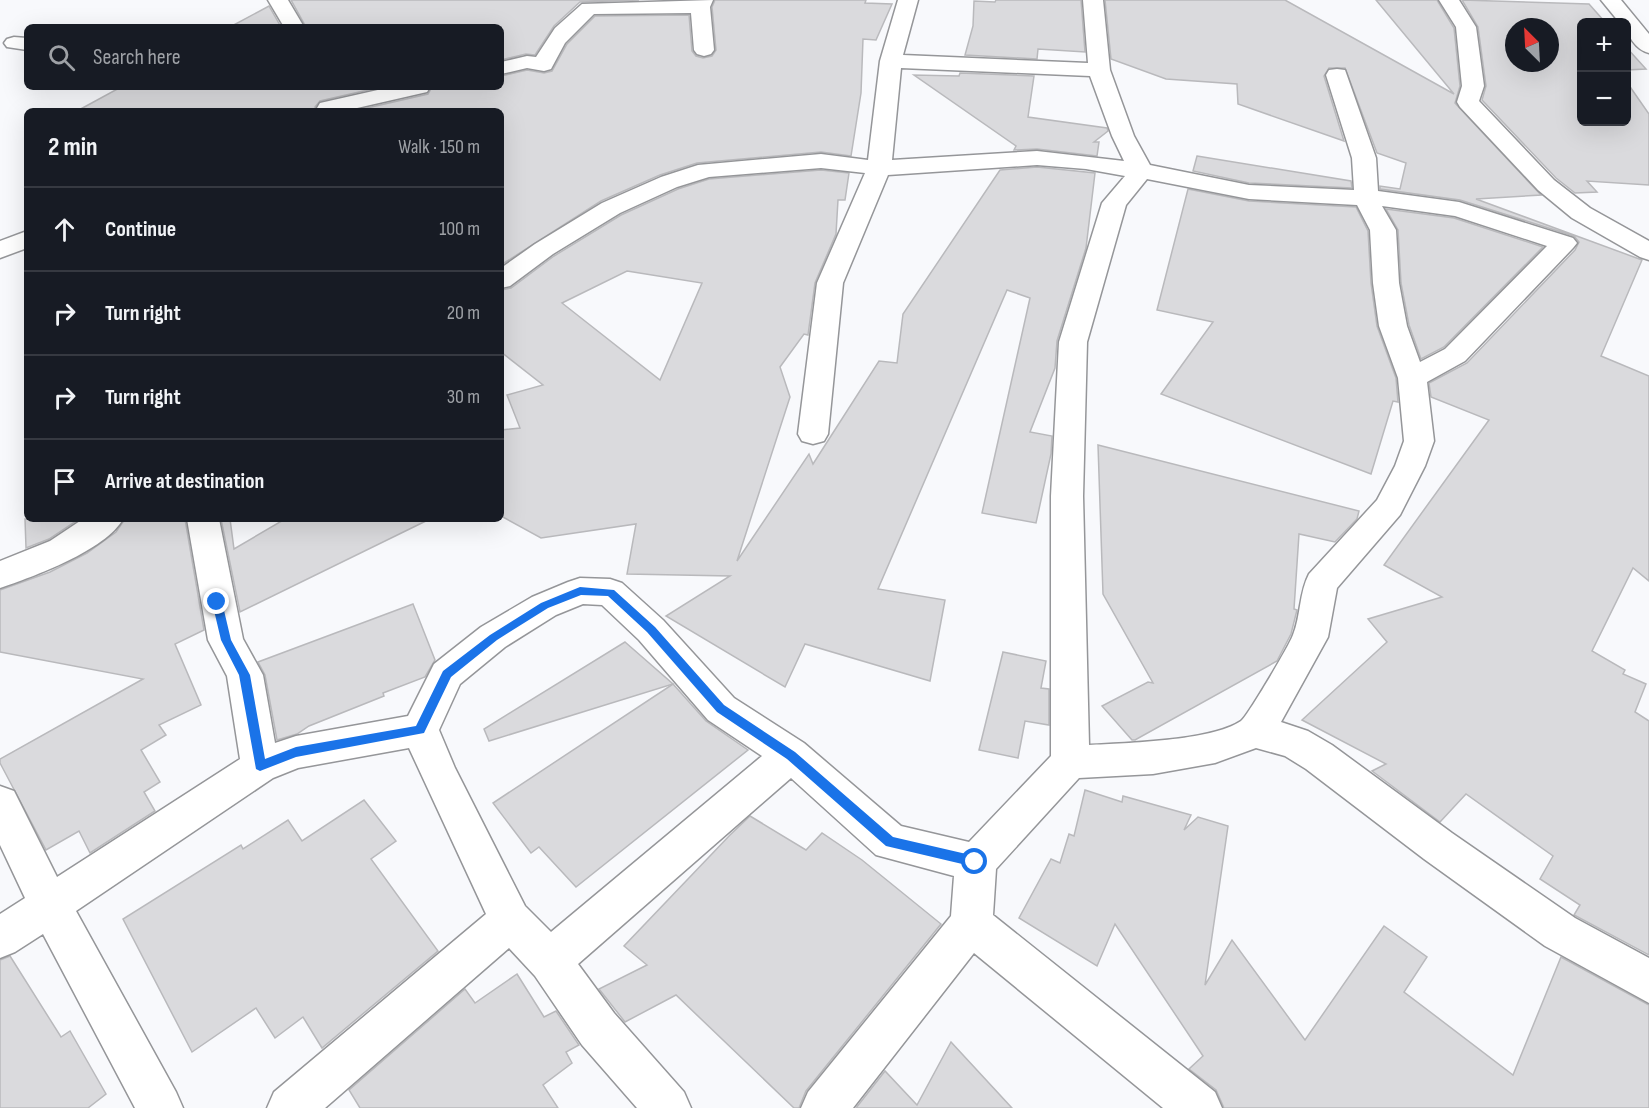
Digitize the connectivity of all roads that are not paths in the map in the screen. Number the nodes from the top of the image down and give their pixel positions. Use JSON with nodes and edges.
{"nodes":[{"id":1,"x":278,"y":0,"type":"edge"},
{"id":2,"x":908,"y":0,"type":"edge"},
{"id":3,"x":1093,"y":0,"type":"edge"},
{"id":4,"x":1449,"y":0,"type":"edge"},
{"id":5,"x":1611,"y":0,"type":"edge"},
{"id":6,"x":702,"y":4,"type":"edge"},
{"id":7,"x":292,"y":24,"type":"edge"},
{"id":8,"x":1649,"y":47,"type":"edge"},
{"id":9,"x":704,"y":50,"type":"dead end"},
{"id":10,"x":891,"y":61,"type":"junction"},
{"id":11,"x":504,"y":67,"type":"edge"},
{"id":12,"x":1099,"y":70,"type":"junction"},
{"id":13,"x":1337,"y":75,"type":"dead end"},
{"id":14,"x":320,"y":90,"type":"edge"},
{"id":15,"x":406,"y":90,"type":"edge"},
{"id":16,"x":327,"y":108,"type":"edge"},
{"id":17,"x":331,"y":108,"type":"edge"},
{"id":18,"x":879,"y":168,"type":"junction"},
{"id":19,"x":1141,"y":172,"type":"junction"},
{"id":20,"x":1366,"y":198,"type":"junction"},
{"id":21,"x":24,"y":240,"type":"edge"},
{"id":22,"x":0,"y":250,"type":"edge"},
{"id":23,"x":1649,"y":252,"type":"edge"},
{"id":24,"x":504,"y":278,"type":"edge"},
{"id":25,"x":1412,"y":378,"type":"junction"},
{"id":26,"x":813,"y":434,"type":"dead end"},
{"id":27,"x":102,"y":522,"type":"edge"},
{"id":28,"x":204,"y":522,"type":"edge"},
{"id":29,"x":0,"y":575,"type":"edge"},
{"id":30,"x":420,"y":730,"type":"junction"},
{"id":31,"x":1256,"y":732,"type":"junction"},
{"id":32,"x":791,"y":755,"type":"junction"},
{"id":33,"x":1070,"y":762,"type":"junction"},
{"id":34,"x":260,"y":766,"type":"junction"},
{"id":35,"x":0,"y":803,"type":"edge"},
{"id":36,"x":975,"y":862,"type":"junction"},
{"id":37,"x":49,"y":904,"type":"junction"},
{"id":38,"x":510,"y":920,"type":"junction"},
{"id":39,"x":971,"y":924,"type":"junction"},
{"id":40,"x":0,"y":938,"type":"edge"},
{"id":41,"x":550,"y":961,"type":"junction"},
{"id":42,"x":1649,"y":981,"type":"edge"},
{"id":43,"x":160,"y":1108,"type":"edge"},
{"id":44,"x":290,"y":1108,"type":"edge"},
{"id":45,"x":668,"y":1108,"type":"edge"},
{"id":46,"x":824,"y":1108,"type":"edge"},
{"id":47,"x":1199,"y":1108,"type":"edge"}],
"edges":[{"from":1,"to":7,"type":"street"},
{"from":2,"to":10,"type":"street"},
{"from":3,"to":12,"type":"street"},
{"from":4,"to":23,"type":"street"},
{"from":5,"to":8,"type":"street"},
{"from":6,"to":9,"type":"street"},
{"from":6,"to":11,"type":"street"},
{"from":10,"to":12,"type":"street"},
{"from":10,"to":18,"type":"street"},
{"from":12,"to":19,"type":"street"},
{"from":13,"to":20,"type":"street"},
{"from":14,"to":16,"type":"street"},
{"from":15,"to":17,"type":"street"},
{"from":18,"to":19,"type":"street"},
{"from":18,"to":24,"type":"street"},
{"from":18,"to":26,"type":"street"},
{"from":19,"to":20,"type":"street"},
{"from":19,"to":33,"type":"street"},
{"from":20,"to":25,"type":"street"},
{"from":20,"to":25,"type":"street"},
{"from":21,"to":22,"type":"street"},
{"from":25,"to":31,"type":"street"},
{"from":27,"to":29,"type":"street"},
{"from":28,"to":34,"type":"street"},
{"from":30,"to":32,"type":"street"},
{"from":30,"to":34,"type":"street"},
{"from":30,"to":38,"type":"street"},
{"from":31,"to":33,"type":"street"},
{"from":31,"to":42,"type":"street"},
{"from":32,"to":36,"type":"street"},
{"from":32,"to":41,"type":"street"},
{"from":33,"to":36,"type":"street"},
{"from":34,"to":37,"type":"street"},
{"from":35,"to":37,"type":"street"},
{"from":36,"to":39,"type":"street"},
{"from":37,"to":40,"type":"street"},
{"from":37,"to":43,"type":"street"},
{"from":38,"to":41,"type":"street"},
{"from":38,"to":44,"type":"street"},
{"from":39,"to":46,"type":"street"},
{"from":39,"to":47,"type":"street"},
{"from":41,"to":45,"type":"street"}]}
